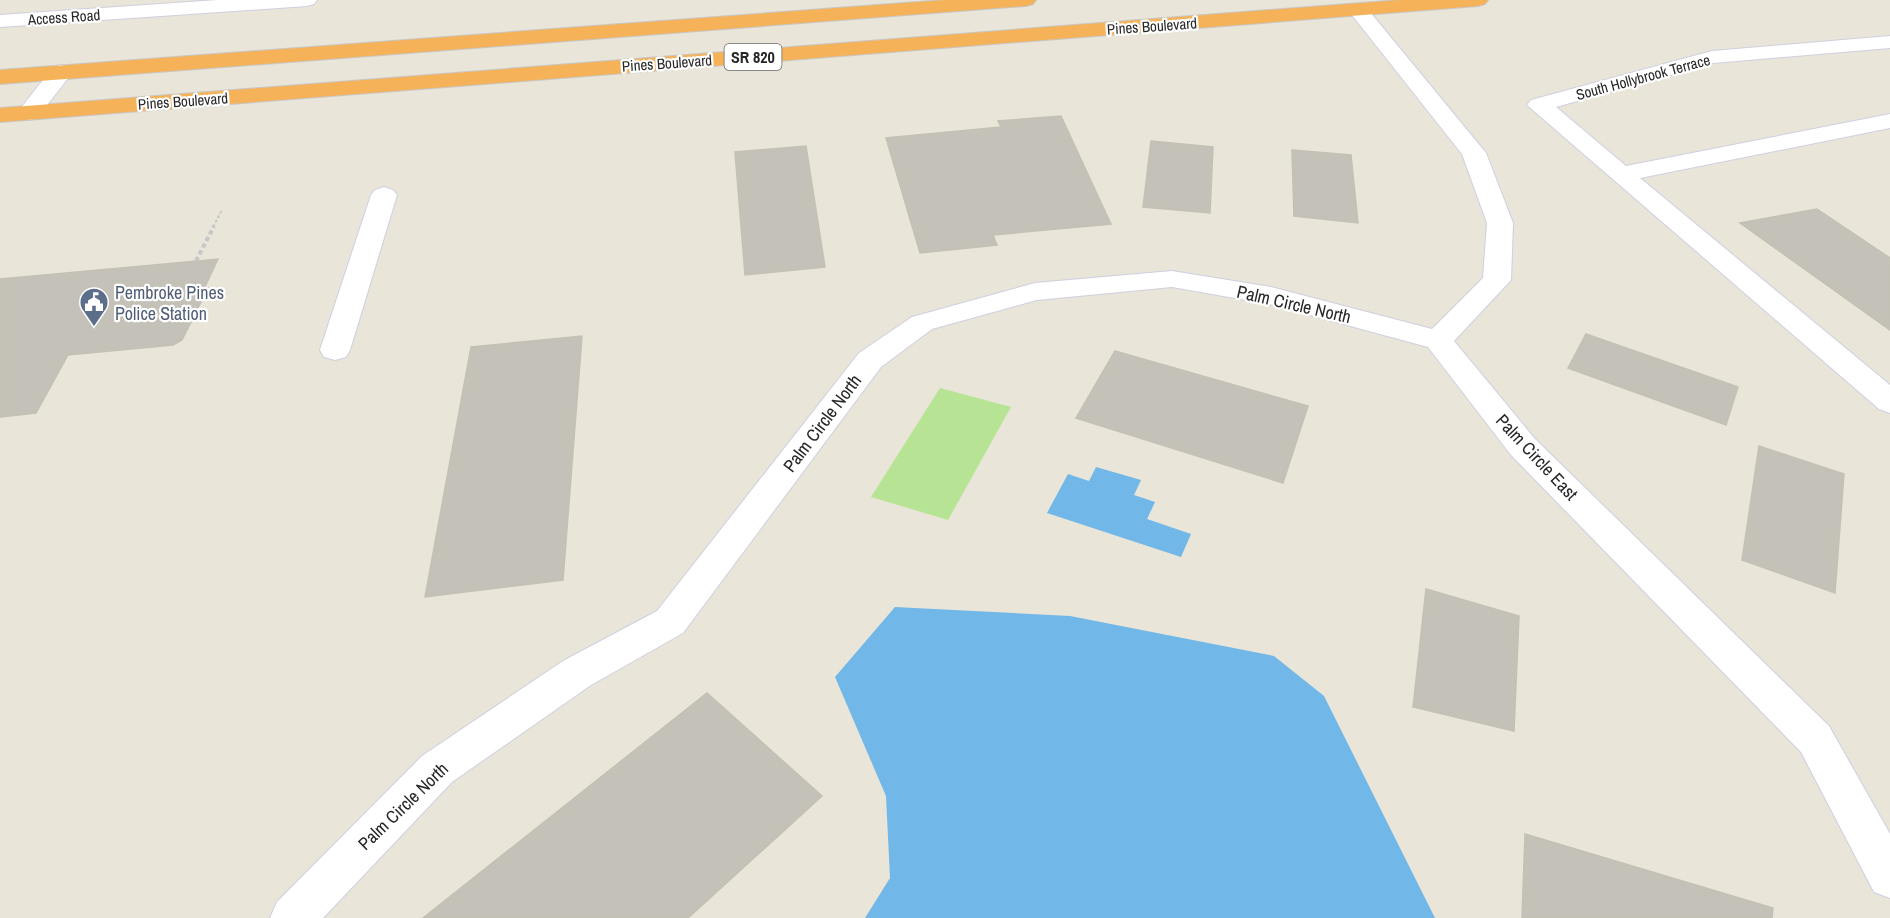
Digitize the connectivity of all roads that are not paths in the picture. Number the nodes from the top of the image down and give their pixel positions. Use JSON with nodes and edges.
{"nodes":[{"id":1,"x":307,"y":0,"type":"edge"},
{"id":2,"x":1026,"y":0,"type":"edge"},
{"id":3,"x":1478,"y":0,"type":"edge"},
{"id":4,"x":1355,"y":5,"type":"edge"},
{"id":5,"x":0,"y":21,"type":"edge"},
{"id":6,"x":1890,"y":42,"type":"edge"},
{"id":7,"x":61,"y":72,"type":"junction"},
{"id":8,"x":0,"y":77,"type":"edge"},
{"id":9,"x":29,"y":113,"type":"junction"},
{"id":10,"x":0,"y":115,"type":"edge"},
{"id":11,"x":1890,"y":121,"type":"edge"},
{"id":12,"x":1621,"y":174,"type":"junction"},
{"id":13,"x":384,"y":195,"type":"dead end"},
{"id":14,"x":1438,"y":340,"type":"junction"},
{"id":15,"x":335,"y":350,"type":"dead end"},
{"id":16,"x":1890,"y":402,"type":"edge"},
{"id":17,"x":1890,"y":877,"type":"edge"},
{"id":18,"x":293,"y":918,"type":"edge"}],
"edges":[{"from":1,"to":5,"type":"street","name":"Access Road"},
{"from":2,"to":7,"type":"highway","name":"Pines Boulevard","number":"SR 820"},
{"from":3,"to":4,"type":"highway","name":"Pines Boulevard","number":"SR 820"},
{"from":4,"to":9,"type":"highway","name":"Pines Boulevard","number":"SR 820"},
{"from":4,"to":14,"type":"street"},
{"from":6,"to":12,"type":"street","name":"South Hollybrook Terrace"},
{"from":7,"to":8,"type":"highway","name":"Pines Boulevard","number":"SR 820"},
{"from":7,"to":9,"type":"street"},
{"from":9,"to":10,"type":"highway","name":"Pines Boulevard","number":"SR 820"},
{"from":11,"to":12,"type":"street"},
{"from":12,"to":16,"type":"street","name":"South Hollybrook Terrace"},
{"from":13,"to":15,"type":"street"},
{"from":14,"to":17,"type":"street","name":"Palm Circle East"},
{"from":14,"to":18,"type":"street","name":"Palm Circle North"}]}
